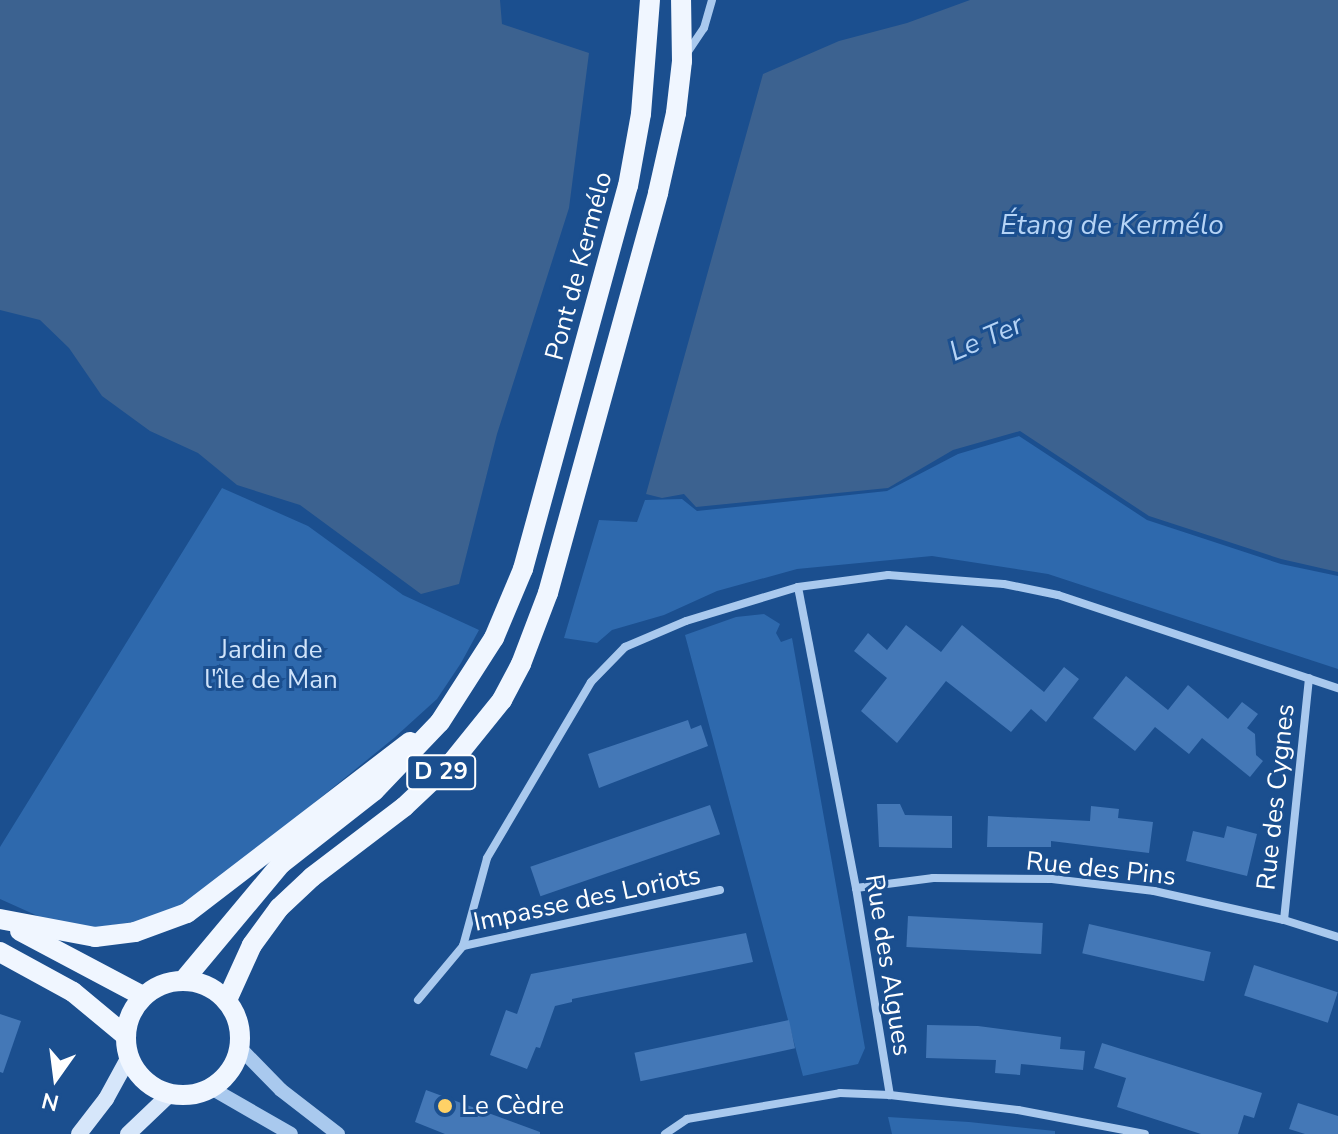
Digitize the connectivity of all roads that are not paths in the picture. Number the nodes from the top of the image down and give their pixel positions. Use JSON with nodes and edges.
{"nodes":[{"id":1,"x":650,"y":0,"type":"edge"},
{"id":2,"x":681,"y":0,"type":"edge"},
{"id":3,"x":712,"y":0,"type":"edge"},
{"id":4,"x":682,"y":61,"type":"junction"},
{"id":5,"x":798,"y":587,"type":"junction"},
{"id":6,"x":1309,"y":678,"type":"junction"},
{"id":7,"x":1338,"y":688,"type":"edge"},
{"id":8,"x":440,"y":722,"type":"junction"},
{"id":9,"x":856,"y":888,"type":"junction"},
{"id":10,"x":720,"y":890,"type":"dead end"},
{"id":11,"x":0,"y":920,"type":"edge"},
{"id":12,"x":1284,"y":920,"type":"junction"},
{"id":13,"x":1338,"y":937,"type":"edge"},
{"id":14,"x":463,"y":946,"type":"junction"},
{"id":15,"x":0,"y":952,"type":"edge"},
{"id":16,"x":183,"y":981,"type":"junction"},
{"id":17,"x":143,"y":996,"type":"junction"},
{"id":18,"x":227,"y":1000,"type":"junction"},
{"id":19,"x":418,"y":1000,"type":"dead end"},
{"id":20,"x":126,"y":1036,"type":"junction"},
{"id":21,"x":239,"y":1047,"type":"junction"},
{"id":22,"x":129,"y":1057,"type":"junction"},
{"id":23,"x":211,"y":1088,"type":"junction"},
{"id":24,"x":170,"y":1094,"type":"junction"},
{"id":25,"x":890,"y":1095,"type":"junction"},
{"id":26,"x":79,"y":1134,"type":"edge"},
{"id":27,"x":128,"y":1134,"type":"edge"},
{"id":28,"x":291,"y":1134,"type":"edge"},
{"id":29,"x":338,"y":1134,"type":"edge"},
{"id":30,"x":665,"y":1134,"type":"edge"},
{"id":31,"x":1145,"y":1134,"type":"edge"}],
"edges":[{"from":1,"to":8,"type":"main road","name":"Pont de Kermélo","number":"D 29"},
{"from":2,"to":4,"type":"main road","number":"D 29"},
{"from":3,"to":4,"type":"street"},
{"from":4,"to":18,"type":"main road","number":"D 29"},
{"from":5,"to":6,"type":"street"},
{"from":5,"to":9,"type":"street","name":"Rue des Algues"},
{"from":5,"to":14,"type":"street"},
{"from":6,"to":7,"type":"street"},
{"from":6,"to":12,"type":"street","name":"Rue des Cygnes"},
{"from":8,"to":11,"type":"main road"},
{"from":8,"to":16,"type":"main road","number":"D 29"},
{"from":9,"to":12,"type":"street","name":"Rue des Pins"},
{"from":9,"to":25,"type":"street","name":"Rue des Algues"},
{"from":10,"to":14,"type":"street","name":"Impasse des Loriots"},
{"from":11,"to":17,"type":"main road"},
{"from":12,"to":13,"type":"street","name":"Rue des Pins"},
{"from":14,"to":19,"type":"street"},
{"from":15,"to":20,"type":"main road"},
{"from":16,"to":17,"type":"main road"},
{"from":16,"to":18,"type":"main road"},
{"from":17,"to":20,"type":"main road"},
{"from":18,"to":21,"type":"main road"},
{"from":20,"to":22,"type":"main road"},
{"from":21,"to":23,"type":"main road"},
{"from":21,"to":29,"type":"street"},
{"from":22,"to":24,"type":"main road"},
{"from":22,"to":26,"type":"main road"},
{"from":23,"to":24,"type":"main road"},
{"from":23,"to":28,"type":"street"},
{"from":24,"to":27,"type":"main road"},
{"from":25,"to":30,"type":"street"},
{"from":25,"to":31,"type":"street","name":"Rue des Algues"}]}
